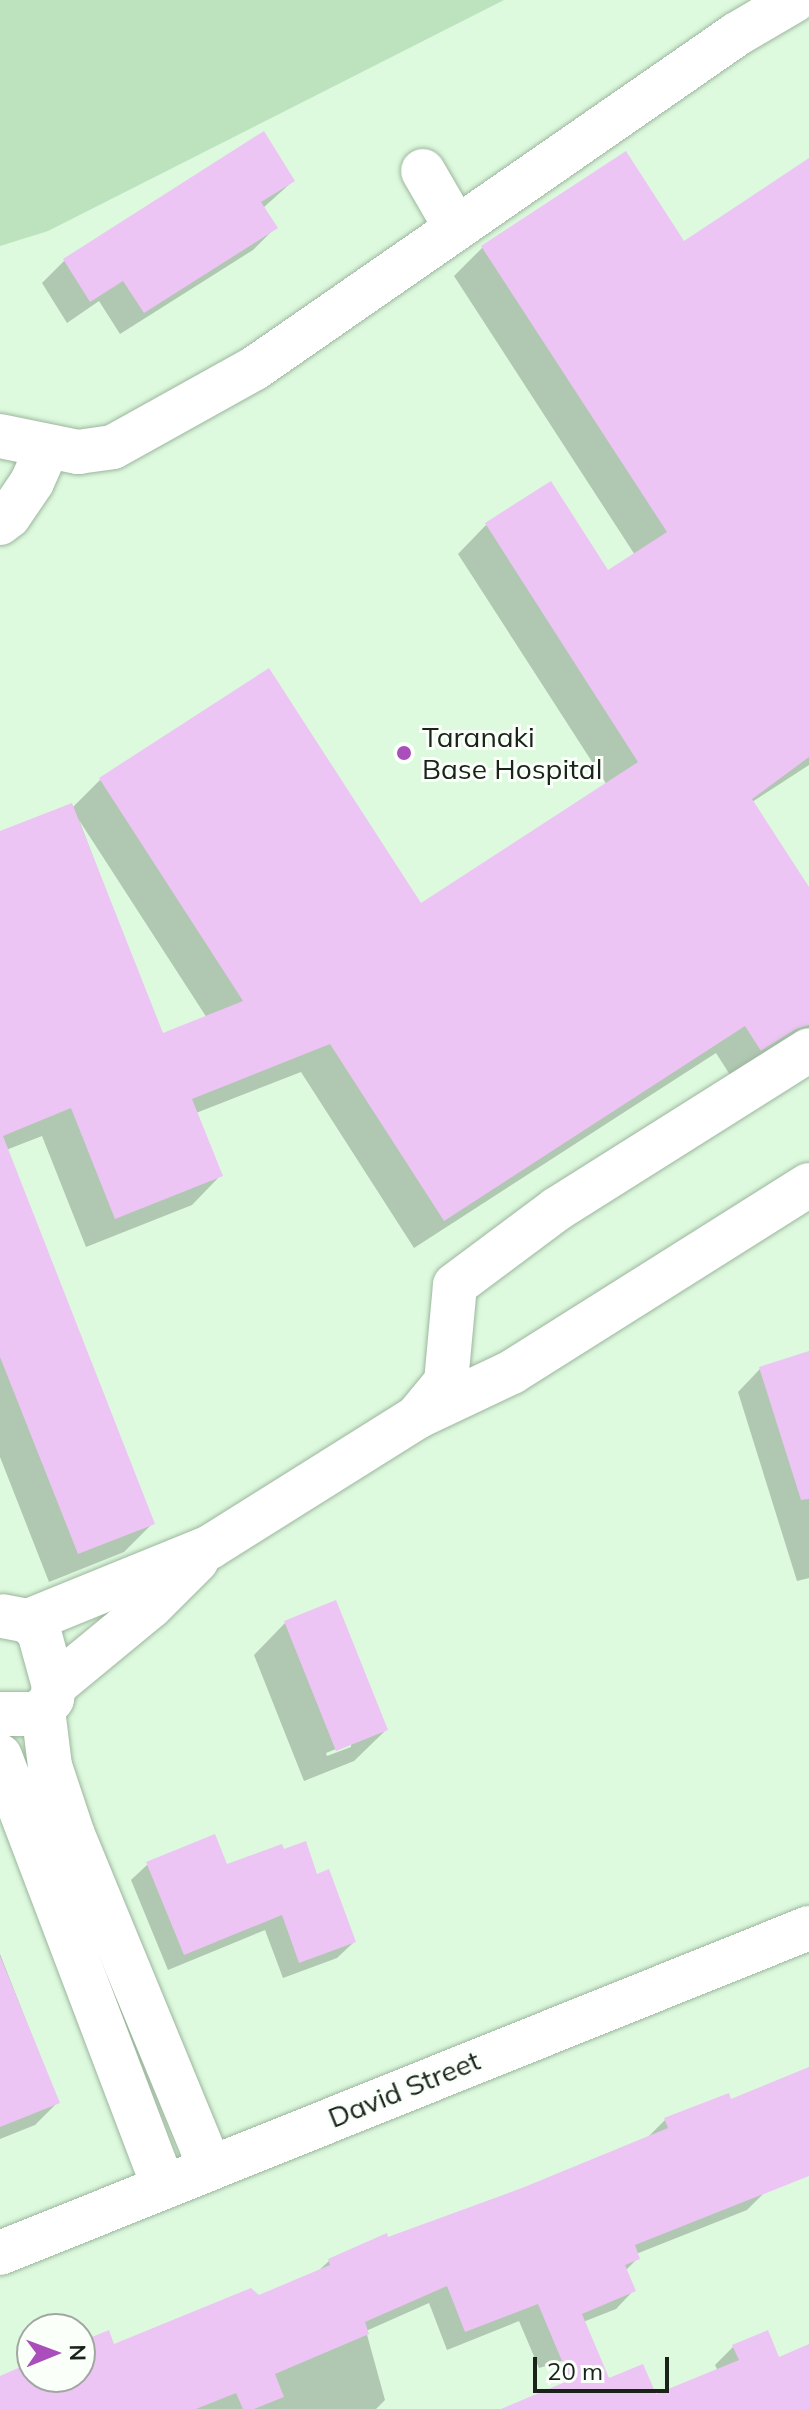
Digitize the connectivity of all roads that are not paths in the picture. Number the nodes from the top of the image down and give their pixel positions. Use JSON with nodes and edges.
{"nodes":[{"id":1,"x":795,"y":0,"type":"edge"},
{"id":2,"x":423,"y":171,"type":"dead end"},
{"id":3,"x":456,"y":228,"type":"junction"},
{"id":4,"x":0,"y":436,"type":"edge"},
{"id":5,"x":47,"y":448,"type":"junction"},
{"id":6,"x":0,"y":523,"type":"edge"},
{"id":7,"x":809,"y":1050,"type":"edge"},
{"id":8,"x":809,"y":1185,"type":"edge"},
{"id":9,"x":417,"y":1417,"type":"junction"},
{"id":10,"x":210,"y":1547,"type":"junction"},
{"id":11,"x":14,"y":1618,"type":"edge"},
{"id":12,"x":49,"y":1698,"type":"junction"},
{"id":13,"x":0,"y":1714,"type":"edge"},
{"id":14,"x":0,"y":1756,"type":"edge"},
{"id":15,"x":809,"y":1928,"type":"edge"},
{"id":16,"x":210,"y":2167,"type":"junction"},
{"id":17,"x":163,"y":2186,"type":"junction"},
{"id":18,"x":0,"y":2253,"type":"edge"}],
"edges":[{"from":1,"to":3,"type":"street"},
{"from":2,"to":3,"type":"street"},
{"from":3,"to":5,"type":"street"},
{"from":4,"to":5,"type":"street"},
{"from":5,"to":6,"type":"street"},
{"from":7,"to":9,"type":"street"},
{"from":8,"to":9,"type":"street"},
{"from":9,"to":10,"type":"street"},
{"from":10,"to":11,"type":"street"},
{"from":10,"to":12,"type":"street"},
{"from":11,"to":12,"type":"street"},
{"from":12,"to":13,"type":"street"},
{"from":12,"to":16,"type":"street"},
{"from":14,"to":17,"type":"street"},
{"from":15,"to":16,"type":"street","name":"David Street"},
{"from":16,"to":17,"type":"street","name":"David Street"},
{"from":17,"to":18,"type":"street","name":"David Street"}]}
